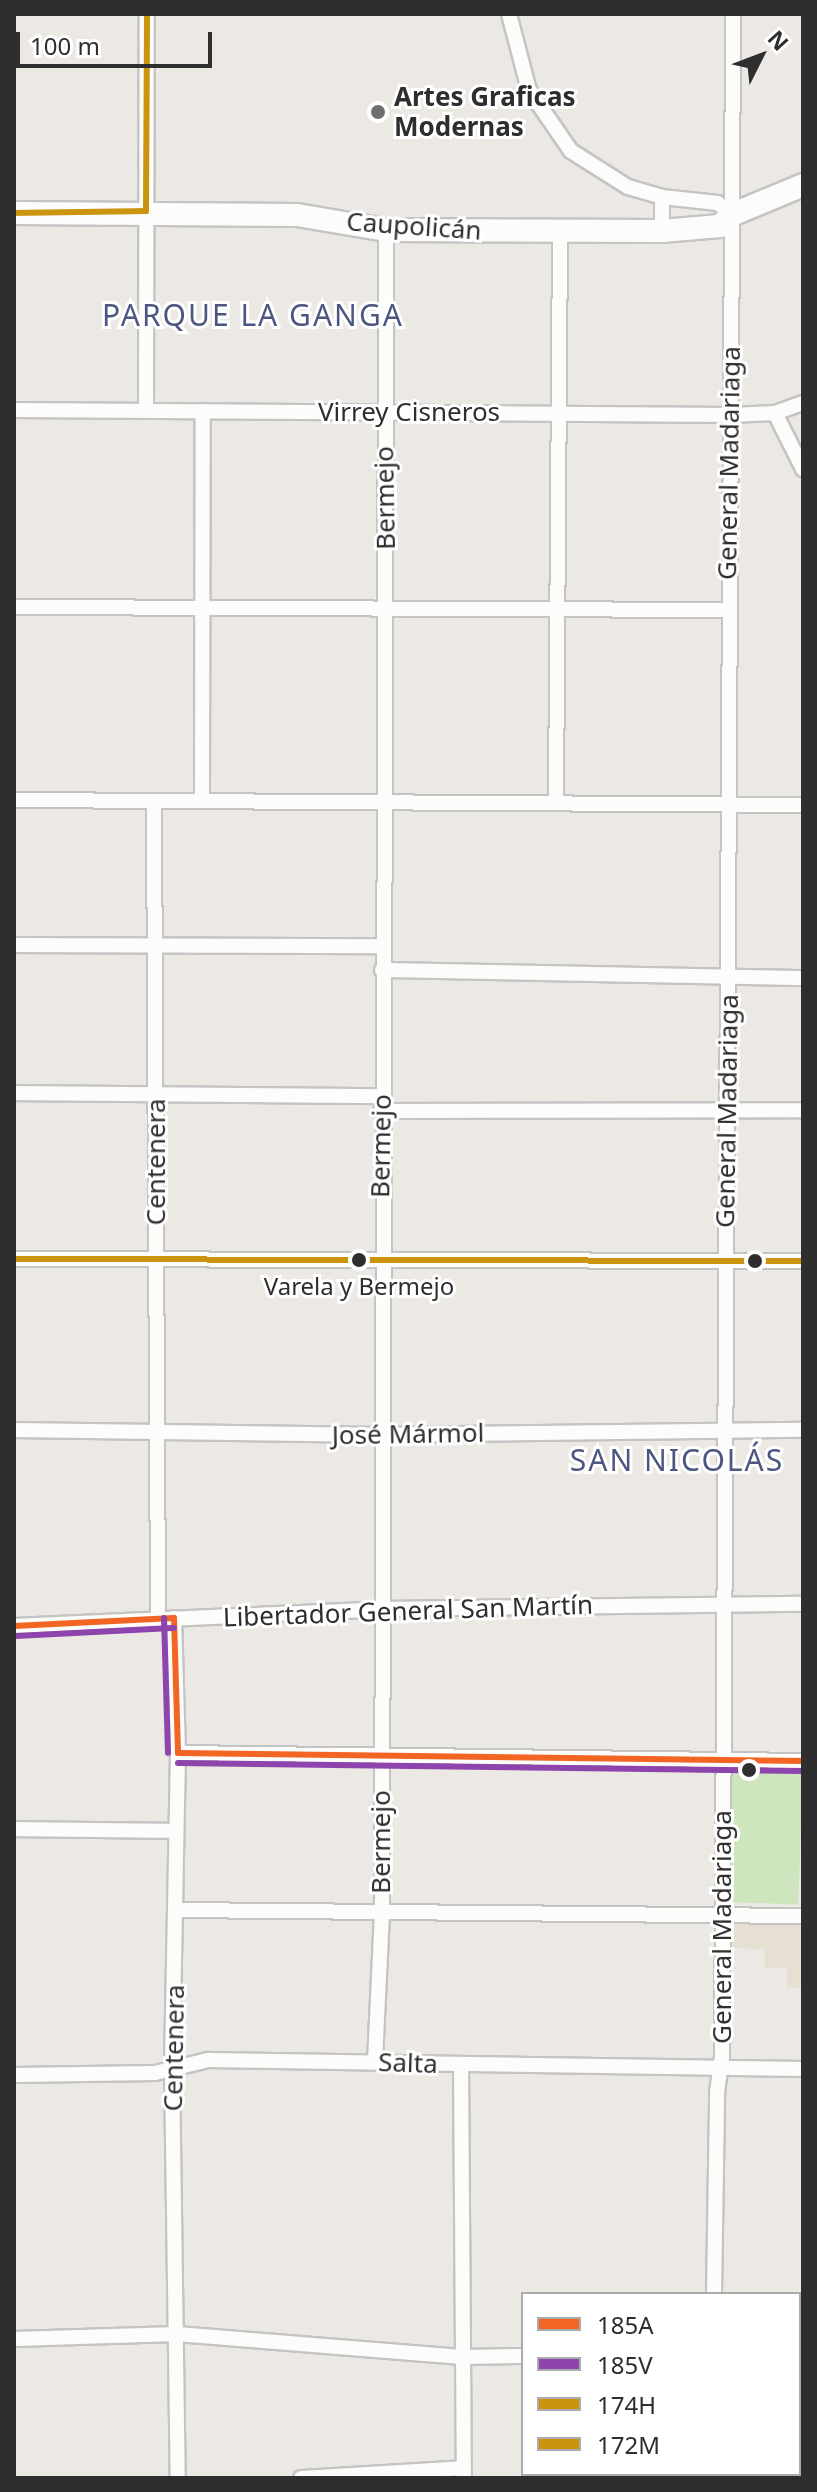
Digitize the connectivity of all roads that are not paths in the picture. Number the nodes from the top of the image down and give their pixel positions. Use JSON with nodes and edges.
{"nodes":[{"id":1,"x":147,"y":14,"type":"edge"},
{"id":2,"x":509,"y":14,"type":"edge"},
{"id":3,"x":733,"y":14,"type":"edge"},
{"id":4,"x":803,"y":185,"type":"edge"},
{"id":5,"x":662,"y":197,"type":"junction"},
{"id":6,"x":146,"y":211,"type":"junction"},
{"id":7,"x":14,"y":213,"type":"edge"},
{"id":8,"x":731,"y":215,"type":"junction"},
{"id":9,"x":386,"y":230,"type":"junction"},
{"id":10,"x":662,"y":231,"type":"junction"},
{"id":11,"x":560,"y":233,"type":"junction"},
{"id":12,"x":803,"y":403,"type":"edge"},
{"id":13,"x":14,"y":410,"type":"edge"},
{"id":14,"x":146,"y":410,"type":"junction"},
{"id":15,"x":203,"y":411,"type":"junction"},
{"id":16,"x":384,"y":411,"type":"junction"},
{"id":17,"x":555,"y":413,"type":"junction"},
{"id":18,"x":775,"y":413,"type":"junction"},
{"id":19,"x":731,"y":415,"type":"junction"},
{"id":20,"x":803,"y":469,"type":"edge"},
{"id":21,"x":14,"y":607,"type":"edge"},
{"id":22,"x":203,"y":607,"type":"junction"},
{"id":23,"x":386,"y":609,"type":"junction"},
{"id":24,"x":555,"y":610,"type":"junction"},
{"id":25,"x":726,"y":610,"type":"junction"},
{"id":26,"x":14,"y":800,"type":"edge"},
{"id":27,"x":202,"y":801,"type":"junction"},
{"id":28,"x":154,"y":802,"type":"junction"},
{"id":29,"x":382,"y":802,"type":"junction"},
{"id":30,"x":556,"y":802,"type":"junction"},
{"id":31,"x":728,"y":804,"type":"junction"},
{"id":32,"x":803,"y":805,"type":"edge"},
{"id":33,"x":14,"y":945,"type":"edge"},
{"id":34,"x":152,"y":946,"type":"junction"},
{"id":35,"x":382,"y":946,"type":"junction"},
{"id":36,"x":382,"y":970,"type":"junction"},
{"id":37,"x":729,"y":977,"type":"junction"},
{"id":38,"x":803,"y":978,"type":"edge"},
{"id":39,"x":14,"y":1093,"type":"edge"},
{"id":40,"x":157,"y":1093,"type":"junction"},
{"id":41,"x":381,"y":1103,"type":"junction"},
{"id":42,"x":727,"y":1109,"type":"junction"},
{"id":43,"x":803,"y":1110,"type":"edge"},
{"id":44,"x":14,"y":1259,"type":"edge"},
{"id":45,"x":156,"y":1260,"type":"junction"},
{"id":46,"x":726,"y":1261,"type":"junction"},
{"id":47,"x":803,"y":1261,"type":"edge"},
{"id":48,"x":380,"y":1262,"type":"junction"},
{"id":49,"x":727,"y":1429,"type":"junction"},
{"id":50,"x":14,"y":1430,"type":"edge"},
{"id":51,"x":803,"y":1430,"type":"edge"},
{"id":52,"x":159,"y":1434,"type":"junction"},
{"id":53,"x":380,"y":1435,"type":"junction"},
{"id":54,"x":725,"y":1604,"type":"junction"},
{"id":55,"x":803,"y":1604,"type":"edge"},
{"id":56,"x":382,"y":1609,"type":"junction"},
{"id":57,"x":158,"y":1618,"type":"junction"},
{"id":58,"x":174,"y":1618,"type":"junction"},
{"id":59,"x":14,"y":1626,"type":"edge"},
{"id":60,"x":178,"y":1753,"type":"junction"},
{"id":61,"x":381,"y":1757,"type":"junction"},
{"id":62,"x":723,"y":1760,"type":"junction"},
{"id":63,"x":803,"y":1761,"type":"edge"},
{"id":64,"x":14,"y":1829,"type":"edge"},
{"id":65,"x":176,"y":1831,"type":"junction"},
{"id":66,"x":176,"y":1910,"type":"junction"},
{"id":67,"x":382,"y":1913,"type":"junction"},
{"id":68,"x":723,"y":1916,"type":"junction"},
{"id":69,"x":803,"y":1916,"type":"edge"},
{"id":70,"x":375,"y":2061,"type":"junction"},
{"id":71,"x":461,"y":2064,"type":"junction"},
{"id":72,"x":172,"y":2068,"type":"junction"},
{"id":73,"x":721,"y":2069,"type":"junction"},
{"id":74,"x":803,"y":2069,"type":"edge"},
{"id":75,"x":14,"y":2075,"type":"edge"},
{"id":76,"x":714,"y":2292,"type":"edge"},
{"id":77,"x":177,"y":2334,"type":"junction"},
{"id":78,"x":14,"y":2339,"type":"edge"},
{"id":79,"x":521,"y":2356,"type":"edge"},
{"id":80,"x":465,"y":2357,"type":"junction"},
{"id":81,"x":464,"y":2473,"type":"edge"},
{"id":82,"x":178,"y":2478,"type":"edge"},
{"id":83,"x":305,"y":2478,"type":"edge"}],
"edges":[{"from":1,"to":6,"type":"street"},
{"from":2,"to":5,"type":"street"},
{"from":3,"to":8,"type":"street","name":"General Madariaga"},
{"from":4,"to":8,"type":"street","name":"Caupolicán"},
{"from":5,"to":8,"type":"street"},
{"from":5,"to":10,"type":"street"},
{"from":6,"to":7,"type":"street","name":"Caupolicán"},
{"from":6,"to":9,"type":"street","name":"Caupolicán"},
{"from":6,"to":14,"type":"street"},
{"from":8,"to":10,"type":"street","name":"Caupolicán"},
{"from":8,"to":19,"type":"street","name":"General Madariaga"},
{"from":9,"to":11,"type":"street","name":"Caupolicán"},
{"from":9,"to":16,"type":"street","name":"Bermejo"},
{"from":10,"to":11,"type":"street","name":"Caupolicán"},
{"from":11,"to":17,"type":"street"},
{"from":12,"to":18,"type":"street","name":"Virrey Cisneros"},
{"from":13,"to":14,"type":"street","name":"Virrey Cisneros"},
{"from":14,"to":15,"type":"street","name":"Virrey Cisneros"},
{"from":15,"to":16,"type":"street","name":"Virrey Cisneros"},
{"from":15,"to":22,"type":"street"},
{"from":16,"to":17,"type":"street","name":"Virrey Cisneros"},
{"from":16,"to":23,"type":"street","name":"Bermejo"},
{"from":17,"to":19,"type":"street","name":"Virrey Cisneros"},
{"from":17,"to":24,"type":"street"},
{"from":18,"to":19,"type":"street","name":"Virrey Cisneros"},
{"from":18,"to":20,"type":"street"},
{"from":19,"to":25,"type":"street","name":"General Madariaga"},
{"from":21,"to":22,"type":"street"},
{"from":22,"to":23,"type":"street"},
{"from":22,"to":27,"type":"street"},
{"from":23,"to":24,"type":"street"},
{"from":23,"to":29,"type":"street","name":"Bermejo"},
{"from":24,"to":25,"type":"street"},
{"from":24,"to":30,"type":"street"},
{"from":25,"to":31,"type":"street","name":"General Madariaga"},
{"from":26,"to":28,"type":"street"},
{"from":27,"to":28,"type":"street"},
{"from":27,"to":29,"type":"street"},
{"from":28,"to":34,"type":"street","name":"Centenera"},
{"from":29,"to":30,"type":"street"},
{"from":29,"to":35,"type":"street","name":"Bermejo"},
{"from":30,"to":31,"type":"street"},
{"from":31,"to":32,"type":"street"},
{"from":31,"to":37,"type":"street","name":"General Madariaga"},
{"from":33,"to":34,"type":"street"},
{"from":34,"to":35,"type":"street"},
{"from":34,"to":40,"type":"street","name":"Centenera"},
{"from":35,"to":36,"type":"street","name":"Bermejo"},
{"from":36,"to":37,"type":"street"},
{"from":36,"to":41,"type":"street","name":"Bermejo"},
{"from":37,"to":38,"type":"street"},
{"from":37,"to":42,"type":"street","name":"General Madariaga"},
{"from":39,"to":40,"type":"street"},
{"from":40,"to":41,"type":"street"},
{"from":40,"to":45,"type":"street","name":"Centenera"},
{"from":41,"to":42,"type":"street"},
{"from":41,"to":48,"type":"street","name":"Bermejo"},
{"from":42,"to":43,"type":"street"},
{"from":42,"to":46,"type":"street","name":"General Madariaga"},
{"from":44,"to":45,"type":"street"},
{"from":45,"to":48,"type":"street"},
{"from":45,"to":52,"type":"street","name":"Centenera"},
{"from":46,"to":47,"type":"street"},
{"from":46,"to":48,"type":"street"},
{"from":46,"to":49,"type":"street","name":"General Madariaga"},
{"from":48,"to":53,"type":"street","name":"Bermejo"},
{"from":49,"to":51,"type":"street","name":"José Mármol"},
{"from":49,"to":53,"type":"street","name":"José Mármol"},
{"from":49,"to":54,"type":"street","name":"General Madariaga"},
{"from":50,"to":52,"type":"street","name":"José Mármol"},
{"from":52,"to":53,"type":"street","name":"José Mármol"},
{"from":52,"to":57,"type":"street","name":"Centenera"},
{"from":53,"to":56,"type":"street","name":"Bermejo"},
{"from":54,"to":55,"type":"street","name":"Libertador General San Martín"},
{"from":54,"to":56,"type":"street","name":"Libertador General San Martín"},
{"from":54,"to":62,"type":"street","name":"General Madariaga"},
{"from":56,"to":58,"type":"street","name":"Libertador General San Martín"},
{"from":56,"to":61,"type":"street","name":"Bermejo"},
{"from":57,"to":58,"type":"street","name":"Libertador General San Martín"},
{"from":57,"to":59,"type":"street","name":"Libertador General San Martín"},
{"from":58,"to":60,"type":"street","name":"Centenera"},
{"from":60,"to":61,"type":"street"},
{"from":60,"to":65,"type":"street","name":"Centenera"},
{"from":61,"to":62,"type":"street"},
{"from":61,"to":67,"type":"street","name":"Bermejo"},
{"from":62,"to":63,"type":"street"},
{"from":62,"to":68,"type":"street","name":"General Madariaga"},
{"from":64,"to":65,"type":"street"},
{"from":65,"to":66,"type":"street","name":"Centenera"},
{"from":66,"to":67,"type":"street"},
{"from":66,"to":72,"type":"street","name":"Centenera"},
{"from":67,"to":68,"type":"street"},
{"from":67,"to":70,"type":"street","name":"Bermejo"},
{"from":68,"to":69,"type":"street"},
{"from":68,"to":73,"type":"street","name":"General Madariaga"},
{"from":70,"to":71,"type":"street","name":"Salta"},
{"from":70,"to":72,"type":"street","name":"Salta"},
{"from":71,"to":73,"type":"street","name":"Salta"},
{"from":71,"to":80,"type":"street"},
{"from":72,"to":75,"type":"street","name":"Salta"},
{"from":72,"to":77,"type":"street","name":"Centenera"},
{"from":73,"to":74,"type":"street","name":"Salta"},
{"from":73,"to":76,"type":"street","name":"General Madariaga"},
{"from":77,"to":78,"type":"street"},
{"from":77,"to":80,"type":"street"},
{"from":77,"to":82,"type":"street","name":"Centenera"},
{"from":79,"to":80,"type":"street"},
{"from":80,"to":81,"type":"street"},
{"from":81,"to":83,"type":"street"}]}
